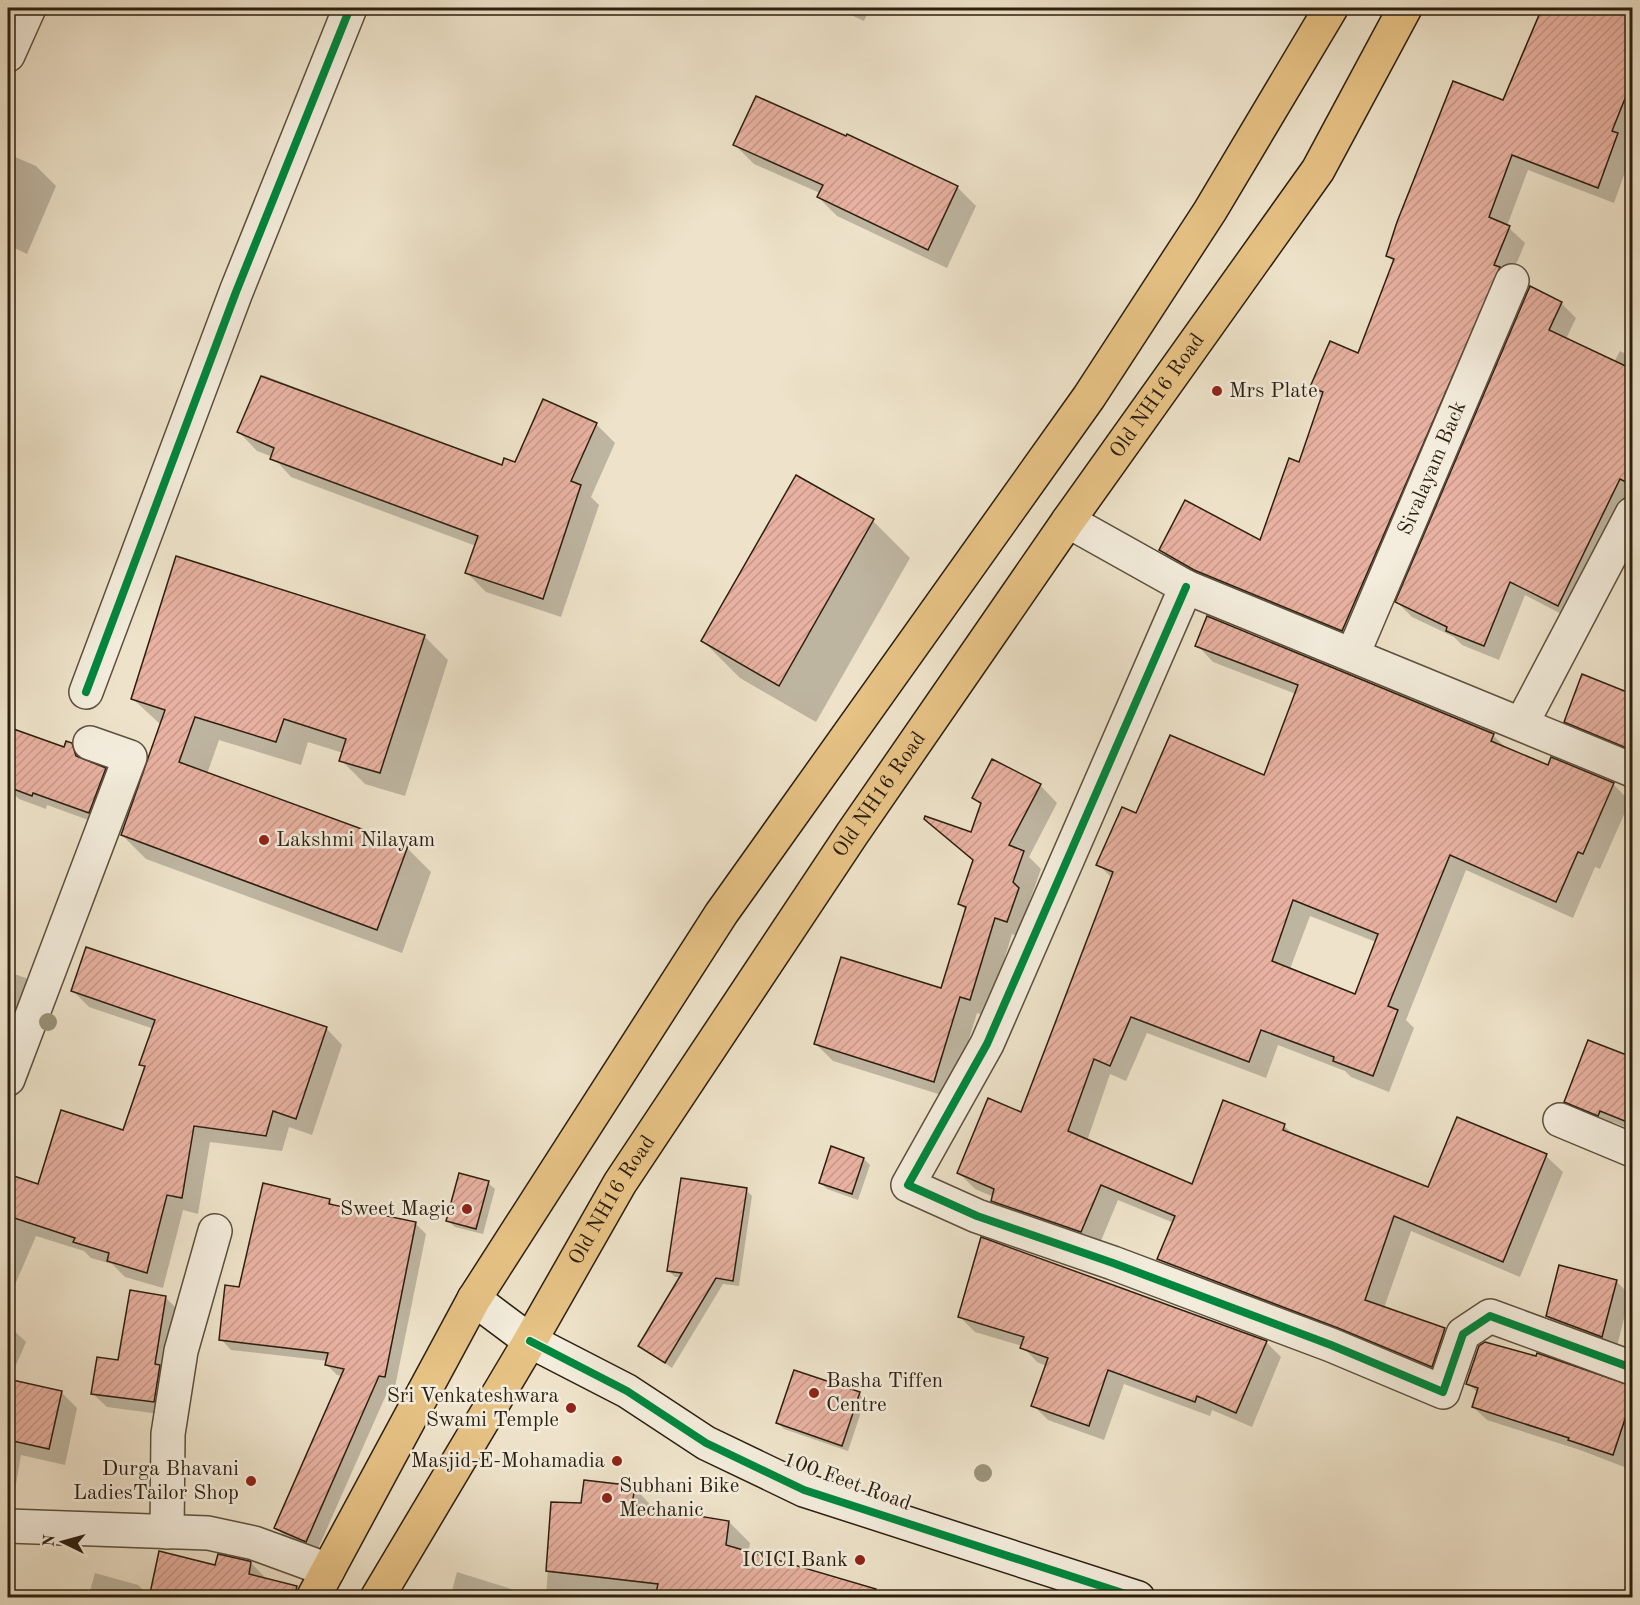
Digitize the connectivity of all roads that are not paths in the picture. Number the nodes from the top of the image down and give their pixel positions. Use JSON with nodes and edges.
{"nodes":[{"id":1,"x":29,"y":8,"type":"edge"},
{"id":2,"x":350,"y":8,"type":"edge"},
{"id":3,"x":1331,"y":8,"type":"edge"},
{"id":4,"x":1405,"y":8,"type":"edge"},
{"id":5,"x":8,"y":55,"type":"edge"},
{"id":6,"x":1512,"y":281,"type":"dead end"},
{"id":7,"x":1632,"y":514,"type":"edge"},
{"id":8,"x":1068,"y":521,"type":"junction"},
{"id":9,"x":1622,"y":555,"type":"edge"},
{"id":10,"x":1186,"y":587,"type":"junction"},
{"id":11,"x":1353,"y":654,"type":"junction"},
{"id":12,"x":86,"y":692,"type":"dead end"},
{"id":13,"x":1522,"y":723,"type":"junction"},
{"id":14,"x":90,"y":743,"type":"dead end"},
{"id":15,"x":1632,"y":770,"type":"edge"},
{"id":16,"x":8,"y":1079,"type":"edge"},
{"id":17,"x":1560,"y":1120,"type":"dead end"},
{"id":18,"x":1632,"y":1150,"type":"edge"},
{"id":19,"x":215,"y":1231,"type":"dead end"},
{"id":20,"x":474,"y":1299,"type":"junction"},
{"id":21,"x":530,"y":1341,"type":"junction"},
{"id":22,"x":1632,"y":1368,"type":"edge"},
{"id":23,"x":8,"y":1526,"type":"edge"},
{"id":24,"x":167,"y":1532,"type":"junction"},
{"id":25,"x":321,"y":1584,"type":"edge"},
{"id":26,"x":377,"y":1598,"type":"edge"},
{"id":27,"x":1138,"y":1598,"type":"edge"}],
"edges":[{"from":1,"to":5,"type":"street"},
{"from":2,"to":12,"type":"street"},
{"from":3,"to":20,"type":"main road"},
{"from":4,"to":8,"type":"main road","name":"Old NH16 Road"},
{"from":6,"to":11,"type":"street","name":"Sivalayam Back"},
{"from":7,"to":9,"type":"street"},
{"from":8,"to":10,"type":"street"},
{"from":8,"to":21,"type":"main road","name":"Old NH16 Road"},
{"from":9,"to":13,"type":"street"},
{"from":10,"to":11,"type":"street"},
{"from":10,"to":22,"type":"street"},
{"from":11,"to":13,"type":"street"},
{"from":13,"to":15,"type":"street"},
{"from":14,"to":16,"type":"street"},
{"from":17,"to":18,"type":"street"},
{"from":19,"to":24,"type":"street"},
{"from":20,"to":21,"type":"street","name":"100 Feet Road"},
{"from":20,"to":25,"type":"main road"},
{"from":21,"to":26,"type":"main road","name":"Old NH16 Road"},
{"from":21,"to":27,"type":"street","name":"100 Feet Road"},
{"from":23,"to":24,"type":"street"},
{"from":24,"to":25,"type":"street"}]}
